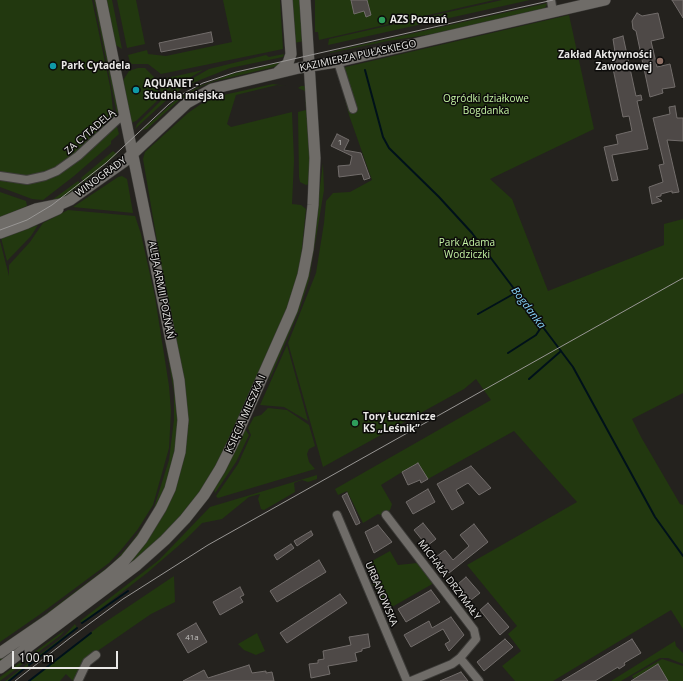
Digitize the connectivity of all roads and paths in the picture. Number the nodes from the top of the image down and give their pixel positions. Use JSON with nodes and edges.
{"nodes":[{"id":1,"x":101,"y":0,"type":"edge"},
{"id":2,"x":287,"y":0,"type":"edge"},
{"id":3,"x":305,"y":0,"type":"edge"},
{"id":4,"x":550,"y":0,"type":"edge"},
{"id":5,"x":605,"y":0,"type":"edge"},
{"id":6,"x":552,"y":12,"type":"junction"},
{"id":7,"x":308,"y":44,"type":"junction"},
{"id":8,"x":338,"y":62,"type":"junction"},
{"id":9,"x":310,"y":66,"type":"junction"},
{"id":10,"x":292,"y":70,"type":"junction"},
{"id":11,"x":273,"y":74,"type":"junction"},
{"id":12,"x":353,"y":109,"type":"dead end"},
{"id":13,"x":125,"y":116,"type":"junction"},
{"id":14,"x":132,"y":153,"type":"junction"},
{"id":15,"x":0,"y":176,"type":"edge"},
{"id":16,"x":70,"y":200,"type":"junction"},
{"id":17,"x":0,"y":223,"type":"edge"},
{"id":18,"x":0,"y":233,"type":"edge"},
{"id":19,"x":386,"y":514,"type":"dead end"},
{"id":20,"x":337,"y":515,"type":"dead end"},
{"id":21,"x":0,"y":653,"type":"edge"},
{"id":22,"x":96,"y":655,"type":"dead end"},
{"id":23,"x":460,"y":658,"type":"junction"},
{"id":24,"x":0,"y":668,"type":"edge"},
{"id":25,"x":78,"y":681,"type":"edge"},
{"id":26,"x":407,"y":681,"type":"edge"},
{"id":27,"x":412,"y":681,"type":"edge"},
{"id":28,"x":479,"y":681,"type":"edge"}],
"edges":[{"from":1,"to":13,"type":"street","name":"ALEJA ARMII POZNAŃ"},
{"from":2,"to":11,"type":"street"},
{"from":3,"to":7,"type":"street","name":"KSIĘCIA MIESZKA I"},
{"from":4,"to":6,"type":"street"},
{"from":5,"to":6,"type":"street","name":"KAZIMIERZA PUŁASKIEGO"},
{"from":6,"to":8,"type":"street","name":"KAZIMIERZA PUŁASKIEGO"},
{"from":7,"to":9,"type":"street","name":"KSIĘCIA MIESZKA I"},
{"from":7,"to":10,"type":"street"},
{"from":8,"to":9,"type":"street","name":"KAZIMIERZA PUŁASKIEGO"},
{"from":8,"to":12,"type":"street"},
{"from":9,"to":10,"type":"street","name":"KAZIMIERZA PUŁASKIEGO"},
{"from":9,"to":24,"type":"street","name":"KSIĘCIA MIESZKA I"},
{"from":10,"to":11,"type":"street","name":"KAZIMIERZA PUŁASKIEGO"},
{"from":11,"to":14,"type":"street","name":"KAZIMIERZA PUŁASKIEGO"},
{"from":13,"to":14,"type":"street","name":"ALEJA ARMII POZNAŃ"},
{"from":13,"to":15,"type":"street","name":"ZA CYTADELĄ"},
{"from":14,"to":16,"type":"street","name":"WINOGRADY"},
{"from":14,"to":21,"type":"street","name":"ALEJA ARMII POZNAŃ"},
{"from":16,"to":17,"type":"street","name":"WINOGRADY"},
{"from":16,"to":18,"type":"street","name":"WINOGRADY"},
{"from":19,"to":23,"type":"street","name":"MICHAŁA DRZYMAŁY"},
{"from":20,"to":26,"type":"street","name":"URBANOWSKA"},
{"from":22,"to":25,"type":"street"},
{"from":23,"to":27,"type":"street","name":"MICHAŁA DRZYMAŁY"},
{"from":23,"to":28,"type":"street"}]}
